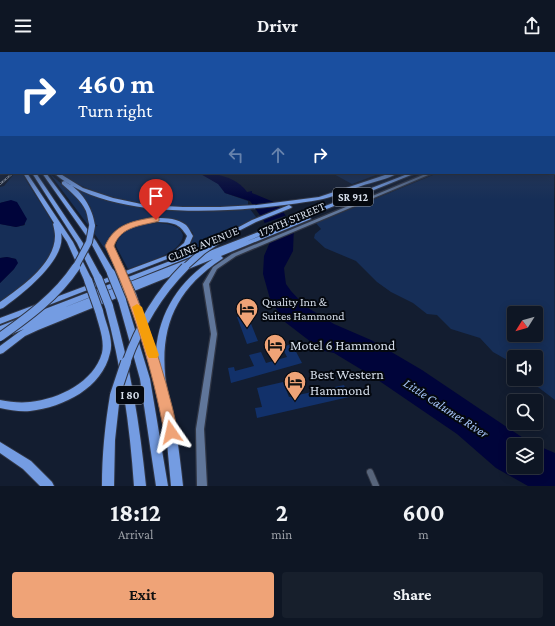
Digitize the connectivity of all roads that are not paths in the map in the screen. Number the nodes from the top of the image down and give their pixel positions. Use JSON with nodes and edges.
{"nodes":[{"id":1,"x":26,"y":174,"type":"edge"},
{"id":2,"x":35,"y":174,"type":"edge"},
{"id":3,"x":45,"y":174,"type":"edge"},
{"id":4,"x":55,"y":174,"type":"edge"},
{"id":5,"x":56,"y":174,"type":"edge"},
{"id":6,"x":393,"y":174,"type":"edge"},
{"id":7,"x":402,"y":174,"type":"edge"},
{"id":8,"x":411,"y":174,"type":"edge"},
{"id":9,"x":428,"y":174,"type":"edge"},
{"id":10,"x":287,"y":206,"type":"junction"},
{"id":11,"x":53,"y":216,"type":"junction"},
{"id":12,"x":295,"y":222,"type":"junction"},
{"id":13,"x":264,"y":235,"type":"junction"},
{"id":14,"x":255,"y":241,"type":"junction"},
{"id":15,"x":0,"y":306,"type":"edge"},
{"id":16,"x":0,"y":321,"type":"edge"},
{"id":17,"x":0,"y":329,"type":"edge"},
{"id":18,"x":0,"y":336,"type":"edge"},
{"id":19,"x":0,"y":351,"type":"edge"},
{"id":20,"x":163,"y":393,"type":"junction"},
{"id":21,"x":0,"y":404,"type":"edge"},
{"id":22,"x":0,"y":447,"type":"edge"},
{"id":23,"x":370,"y":472,"type":"dead end"},
{"id":24,"x":48,"y":486,"type":"edge"},
{"id":25,"x":108,"y":486,"type":"edge"},
{"id":26,"x":140,"y":486,"type":"edge"},
{"id":27,"x":162,"y":486,"type":"edge"},
{"id":28,"x":177,"y":486,"type":"edge"},
{"id":29,"x":202,"y":486,"type":"edge"},
{"id":30,"x":376,"y":486,"type":"edge"}],
"edges":[{"from":1,"to":11,"type":"highway"},
{"from":2,"to":26,"type":"highway","number":"I 80","bridge":true},
{"from":3,"to":27,"type":"highway","number":"I 80","bridge":true},
{"from":4,"to":18,"type":"highway","bridge":true},
{"from":5,"to":10,"type":"highway"},
{"from":6,"to":10,"type":"highway"},
{"from":7,"to":12,"type":"highway","name":"CLINE AVENUE","number":"SR 912"},
{"from":8,"to":12,"type":"highway"},
{"from":9,"to":12,"type":"street","name":"179TH STREET"},
{"from":10,"to":25,"type":"highway","bridge":true},
{"from":11,"to":15,"type":"highway"},
{"from":11,"to":21,"type":"highway","bridge":true},
{"from":12,"to":13,"type":"highway"},
{"from":12,"to":13,"type":"highway","name":"CLINE AVENUE","number":"SR 912"},
{"from":13,"to":14,"type":"highway"},
{"from":13,"to":17,"type":"highway","name":"CLINE AVENUE","number":"SR 912"},
{"from":13,"to":18,"type":"highway","name":"CLINE AVENUE","number":"SR 912"},
{"from":13,"to":29,"type":"street","name":"179TH STREET"},
{"from":14,"to":19,"type":"highway"},
{"from":14,"to":20,"type":"highway"},
{"from":16,"to":20,"type":"highway","bridge":true},
{"from":20,"to":28,"type":"highway"},
{"from":22,"to":24,"type":"highway"},
{"from":23,"to":30,"type":"street"}]}
